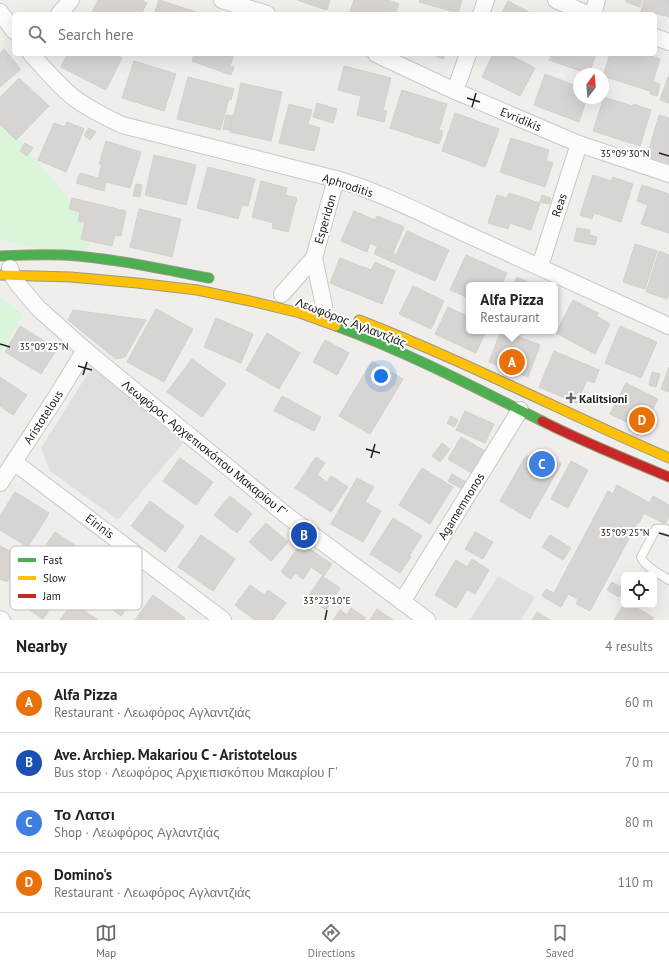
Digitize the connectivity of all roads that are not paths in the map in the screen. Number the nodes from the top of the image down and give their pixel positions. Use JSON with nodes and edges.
{"nodes":[{"id":1,"x":71,"y":0,"type":"edge"},
{"id":2,"x":222,"y":0,"type":"edge"},
{"id":3,"x":486,"y":0,"type":"edge"},
{"id":4,"x":556,"y":0,"type":"edge"},
{"id":5,"x":597,"y":0,"type":"edge"},
{"id":6,"x":0,"y":12,"type":"edge"},
{"id":7,"x":61,"y":12,"type":"edge"},
{"id":8,"x":261,"y":12,"type":"edge"},
{"id":9,"x":482,"y":12,"type":"edge"},
{"id":10,"x":583,"y":12,"type":"edge"},
{"id":11,"x":594,"y":12,"type":"edge"},
{"id":12,"x":12,"y":28,"type":"edge"},
{"id":13,"x":657,"y":38,"type":"edge"},
{"id":14,"x":669,"y":42,"type":"edge"},
{"id":15,"x":33,"y":56,"type":"edge"},
{"id":16,"x":380,"y":56,"type":"edge"},
{"id":17,"x":467,"y":56,"type":"edge"},
{"id":18,"x":455,"y":91,"type":"junction"},
{"id":19,"x":579,"y":144,"type":"junction"},
{"id":20,"x":669,"y":174,"type":"edge"},
{"id":21,"x":336,"y":179,"type":"junction"},
{"id":22,"x":3,"y":256,"type":"edge"},
{"id":23,"x":314,"y":258,"type":"junction"},
{"id":24,"x":540,"y":266,"type":"junction"},
{"id":25,"x":6,"y":275,"type":"edge"},
{"id":26,"x":217,"y":280,"type":"dead end"},
{"id":27,"x":282,"y":294,"type":"dead end"},
{"id":28,"x":324,"y":306,"type":"dead end"},
{"id":29,"x":354,"y":317,"type":"dead end"},
{"id":30,"x":669,"y":326,"type":"edge"},
{"id":31,"x":85,"y":350,"type":"junction"},
{"id":32,"x":520,"y":410,"type":"junction"},
{"id":33,"x":669,"y":458,"type":"edge"},
{"id":34,"x":14,"y":462,"type":"junction"},
{"id":35,"x":669,"y":477,"type":"edge"},
{"id":36,"x":0,"y":483,"type":"edge"},
{"id":37,"x":669,"y":530,"type":"edge"},
{"id":38,"x":125,"y":546,"type":"edge"},
{"id":39,"x":142,"y":559,"type":"edge"},
{"id":40,"x":669,"y":580,"type":"edge"},
{"id":41,"x":402,"y":602,"type":"junction"},
{"id":42,"x":223,"y":620,"type":"edge"},
{"id":43,"x":427,"y":620,"type":"edge"}],
"edges":[{"from":1,"to":7,"type":"street"},
{"from":2,"to":8,"type":"street"},
{"from":3,"to":9,"type":"street"},
{"from":4,"to":10,"type":"street"},
{"from":5,"to":11,"type":"street"},
{"from":6,"to":12,"type":"street"},
{"from":13,"to":14,"type":"street"},
{"from":15,"to":21,"type":"street","name":"Aphroditis"},
{"from":16,"to":18,"type":"street","name":"Evridikis"},
{"from":17,"to":18,"type":"street"},
{"from":18,"to":19,"type":"street","name":"Evridikis"},
{"from":19,"to":20,"type":"street","name":"Evridikis"},
{"from":19,"to":24,"type":"street","name":"Reas"},
{"from":21,"to":23,"type":"street","name":"Esperidon"},
{"from":21,"to":24,"type":"street","name":"Aphroditis"},
{"from":22,"to":25,"type":"street","name":"Λεωφόρος Αρχιεπισκόπου Μακαρίου Γ'"},
{"from":22,"to":26,"type":"main road"},
{"from":23,"to":27,"type":"street","name":"Esperidon"},
{"from":23,"to":28,"type":"street","name":"Esperidon"},
{"from":24,"to":30,"type":"street","name":"Aphroditis"},
{"from":25,"to":31,"type":"street","name":"Λεωφόρος Αρχιεπισκόπου Μακαρίου Γ'"},
{"from":25,"to":32,"type":"main road","name":"Λεωφόρος Αγλαντζιάς"},
{"from":29,"to":33,"type":"main road","name":"Λεωφόρος Αγλαντζιάς"},
{"from":31,"to":34,"type":"street","name":"Aristotelous"},
{"from":31,"to":41,"type":"street","name":"Λεωφόρος Αρχιεπισκόπου Μακαρίου Γ'"},
{"from":32,"to":35,"type":"main road","name":"Λεωφόρος Αγλαντζιάς"},
{"from":32,"to":41,"type":"street","name":"Agamemnonos"},
{"from":34,"to":36,"type":"street","name":"Aristotelous"},
{"from":34,"to":38,"type":"street","name":"Eirinis"},
{"from":37,"to":40,"type":"lane"},
{"from":39,"to":42,"type":"street","name":"Eirinis"},
{"from":41,"to":43,"type":"street","name":"Λεωφόρος Αρχιεπισκόπου Μακαρίου Γ'"}]}
